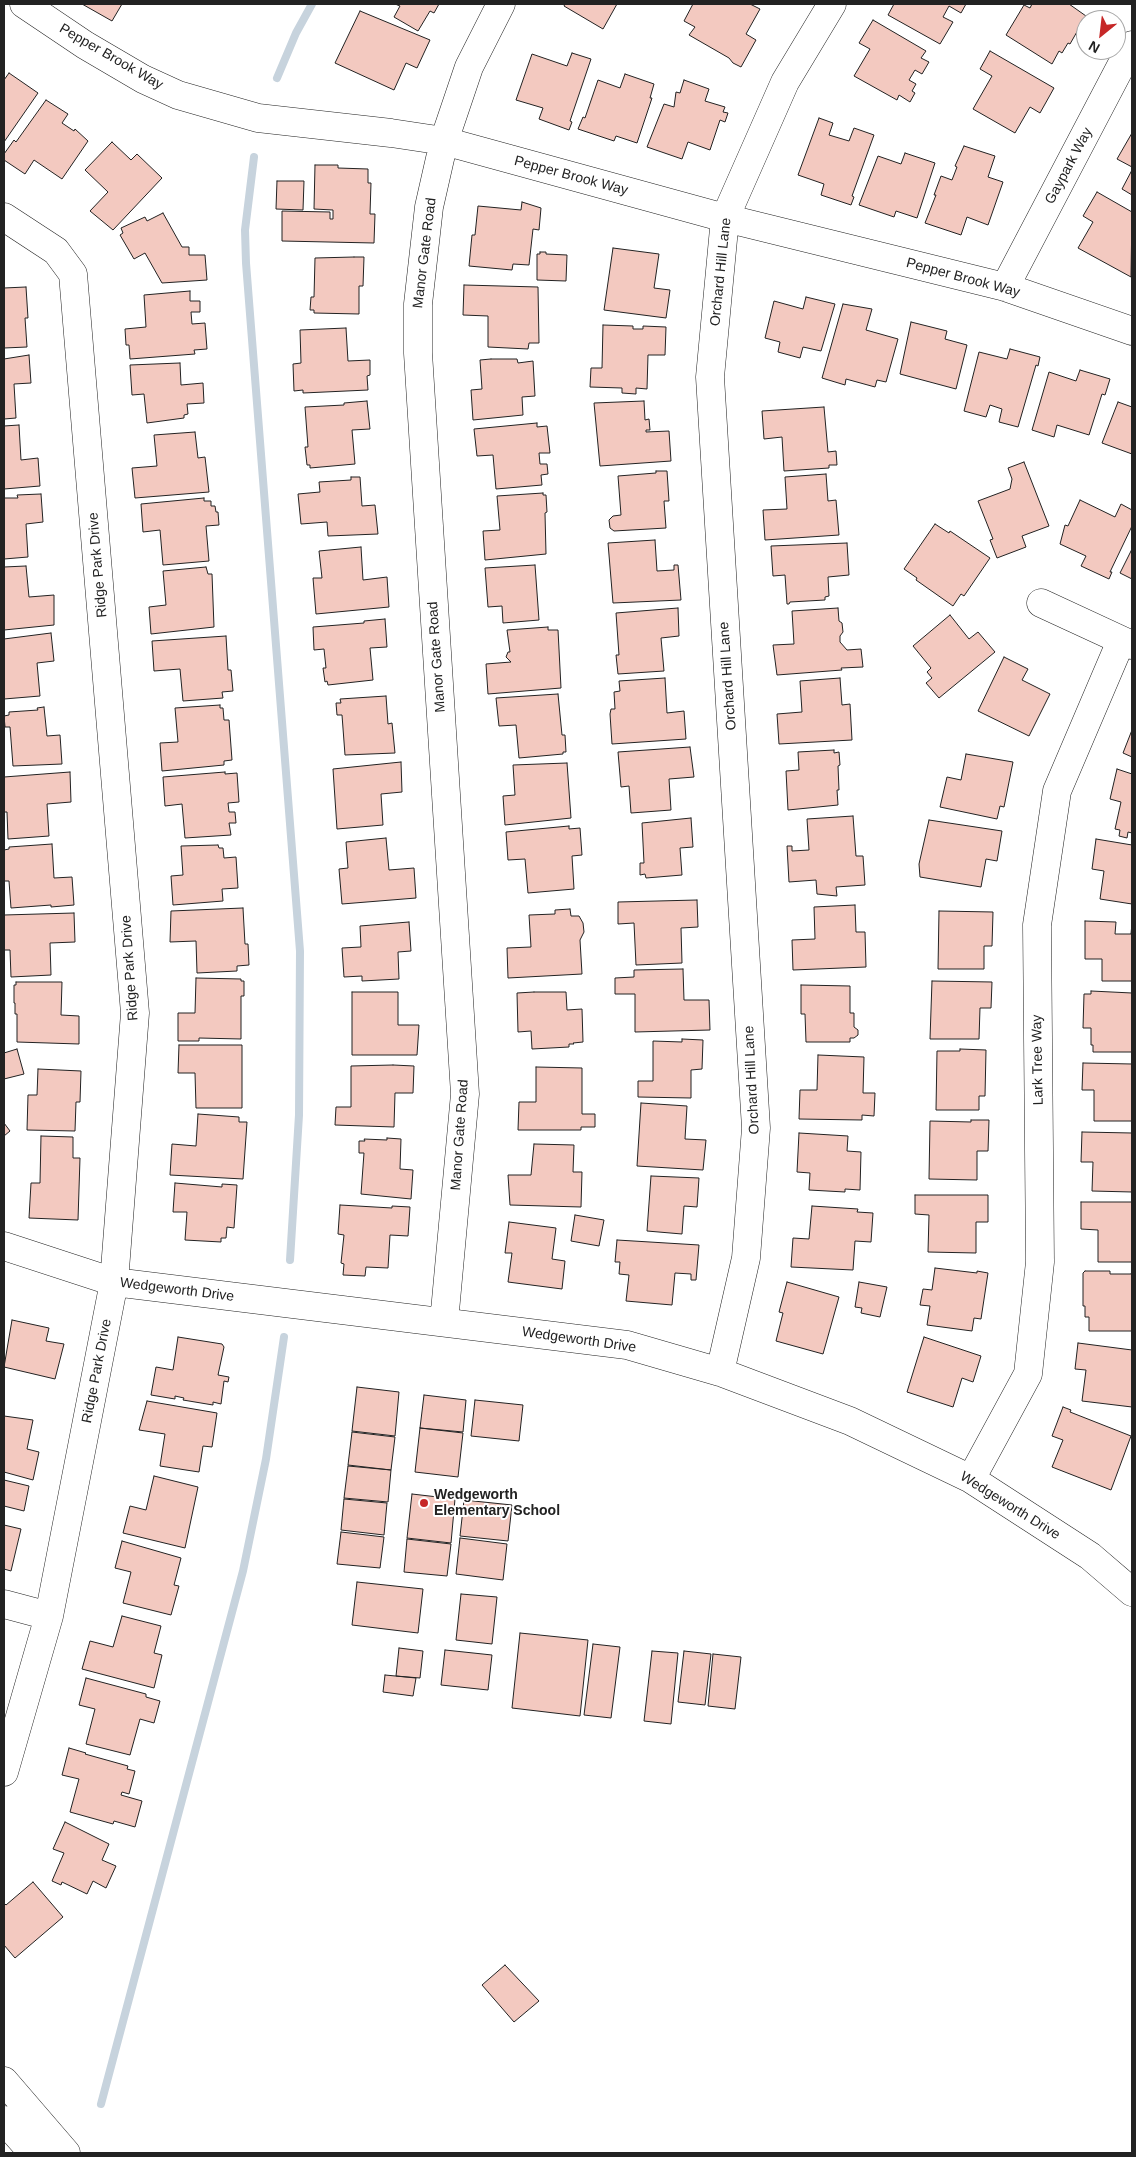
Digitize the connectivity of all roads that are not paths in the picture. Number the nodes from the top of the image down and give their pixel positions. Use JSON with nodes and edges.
{"nodes":[{"id":1,"x":24,"y":4,"type":"edge"},
{"id":2,"x":500,"y":4,"type":"edge"},
{"id":3,"x":832,"y":4,"type":"edge"},
{"id":4,"x":1132,"y":45,"type":"edge"},
{"id":5,"x":444,"y":141,"type":"junction"},
{"id":6,"x":4,"y":218,"type":"edge"},
{"id":7,"x":725,"y":218,"type":"junction"},
{"id":8,"x":1005,"y":287,"type":"junction"},
{"id":9,"x":1132,"y":330,"type":"edge"},
{"id":10,"x":1041,"y":603,"type":"dead end"},
{"id":11,"x":1127,"y":643,"type":"edge"},
{"id":12,"x":4,"y":1246,"type":"edge"},
{"id":13,"x":114,"y":1282,"type":"junction"},
{"id":14,"x":444,"y":1322,"type":"junction"},
{"id":15,"x":720,"y":1372,"type":"junction"},
{"id":16,"x":971,"y":1479,"type":"junction"},
{"id":17,"x":1132,"y":1592,"type":"edge"},
{"id":18,"x":4,"y":1604,"type":"edge"},
{"id":19,"x":50,"y":1616,"type":"junction"},
{"id":20,"x":4,"y":1772,"type":"edge"},
{"id":21,"x":4,"y":2081,"type":"edge"},
{"id":22,"x":4,"y":2120,"type":"edge"},
{"id":23,"x":4,"y":2146,"type":"edge"},
{"id":24,"x":10,"y":2153,"type":"edge"},
{"id":25,"x":33,"y":2153,"type":"edge"},
{"id":26,"x":66,"y":2153,"type":"edge"}],
"edges":[{"from":1,"to":5,"type":"main road","name":"Pepper Brook Way"},
{"from":2,"to":5,"type":"main road","name":"Manor Gate Road"},
{"from":3,"to":7,"type":"main road","name":"Orchard Hill Lane"},
{"from":4,"to":8,"type":"main road","name":"Gaypark Way"},
{"from":5,"to":7,"type":"main road","name":"Pepper Brook Way"},
{"from":5,"to":14,"type":"main road","name":"Manor Gate Road"},
{"from":6,"to":13,"type":"main road","name":"Ridge Park Drive"},
{"from":7,"to":8,"type":"main road","name":"Pepper Brook Way"},
{"from":7,"to":15,"type":"main road","name":"Orchard Hill Lane"},
{"from":8,"to":9,"type":"main road","name":"Pepper Brook Way"},
{"from":10,"to":11,"type":"main road"},
{"from":11,"to":16,"type":"main road","name":"Lark Tree Way"},
{"from":12,"to":13,"type":"main road","name":"Wedgeworth Drive"},
{"from":13,"to":14,"type":"main road","name":"Wedgeworth Drive"},
{"from":13,"to":19,"type":"main road","name":"Ridge Park Drive"},
{"from":14,"to":15,"type":"main road","name":"Wedgeworth Drive"},
{"from":15,"to":16,"type":"main road","name":"Wedgeworth Drive"},
{"from":16,"to":17,"type":"main road","name":"Wedgeworth Drive"},
{"from":18,"to":19,"type":"main road"},
{"from":19,"to":20,"type":"main road","name":"Ridge Park Drive"},
{"from":21,"to":26,"type":"main road"},
{"from":22,"to":25,"type":"main road"},
{"from":23,"to":24,"type":"main road"}]}
